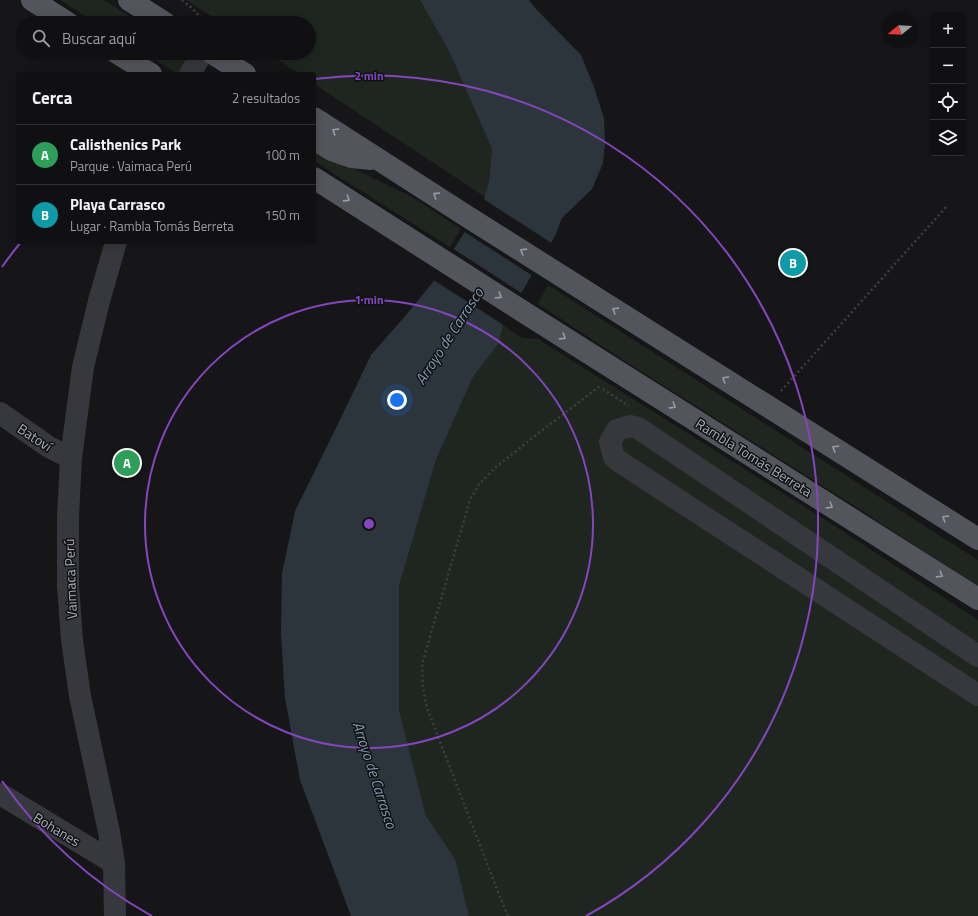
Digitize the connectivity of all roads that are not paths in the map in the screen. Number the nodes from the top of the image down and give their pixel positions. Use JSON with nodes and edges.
{"nodes":[{"id":1,"x":32,"y":0,"type":"edge"},
{"id":2,"x":129,"y":0,"type":"edge"},
{"id":3,"x":57,"y":16,"type":"edge"},
{"id":4,"x":154,"y":16,"type":"edge"},
{"id":5,"x":129,"y":60,"type":"edge"},
{"id":6,"x":198,"y":60,"type":"edge"},
{"id":7,"x":223,"y":60,"type":"edge"},
{"id":8,"x":149,"y":72,"type":"edge"},
{"id":9,"x":191,"y":72,"type":"edge"},
{"id":10,"x":242,"y":72,"type":"edge"},
{"id":11,"x":316,"y":119,"type":"edge"},
{"id":12,"x":316,"y":140,"type":"edge"},
{"id":13,"x":380,"y":160,"type":"junction"},
{"id":14,"x":316,"y":179,"type":"edge"},
{"id":15,"x":115,"y":244,"type":"edge"},
{"id":16,"x":0,"y":413,"type":"edge"},
{"id":17,"x":72,"y":458,"type":"junction"},
{"id":18,"x":978,"y":539,"type":"edge"},
{"id":19,"x":978,"y":599,"type":"edge"},
{"id":20,"x":978,"y":656,"type":"edge"},
{"id":21,"x":978,"y":695,"type":"edge"},
{"id":22,"x":0,"y":794,"type":"edge"},
{"id":23,"x":114,"y":864,"type":"junction"},
{"id":24,"x":115,"y":916,"type":"edge"}],
"edges":[{"from":1,"to":3,"type":"main road"},
{"from":2,"to":4,"type":"main road"},
{"from":5,"to":8,"type":"main road"},
{"from":6,"to":9,"type":"street"},
{"from":7,"to":10,"type":"main road"},
{"from":13,"to":11,"type":"main road","one_way":true},
{"from":12,"to":13,"type":"main road"},
{"from":18,"to":13,"type":"main road","one_way":true},
{"from":14,"to":19,"type":"main road","name":"Rambla Tomás Berreta","one_way":true},
{"from":15,"to":17,"type":"street","name":"Vaimaca Perú"},
{"from":16,"to":17,"type":"street","name":"Batoví"},
{"from":17,"to":23,"type":"street","name":"Vaimaca Perú"},
{"from":20,"to":21,"type":"street"},
{"from":22,"to":23,"type":"street","name":"Bohanes"},
{"from":23,"to":24,"type":"street","name":"Vaimaca Perú"}]}
